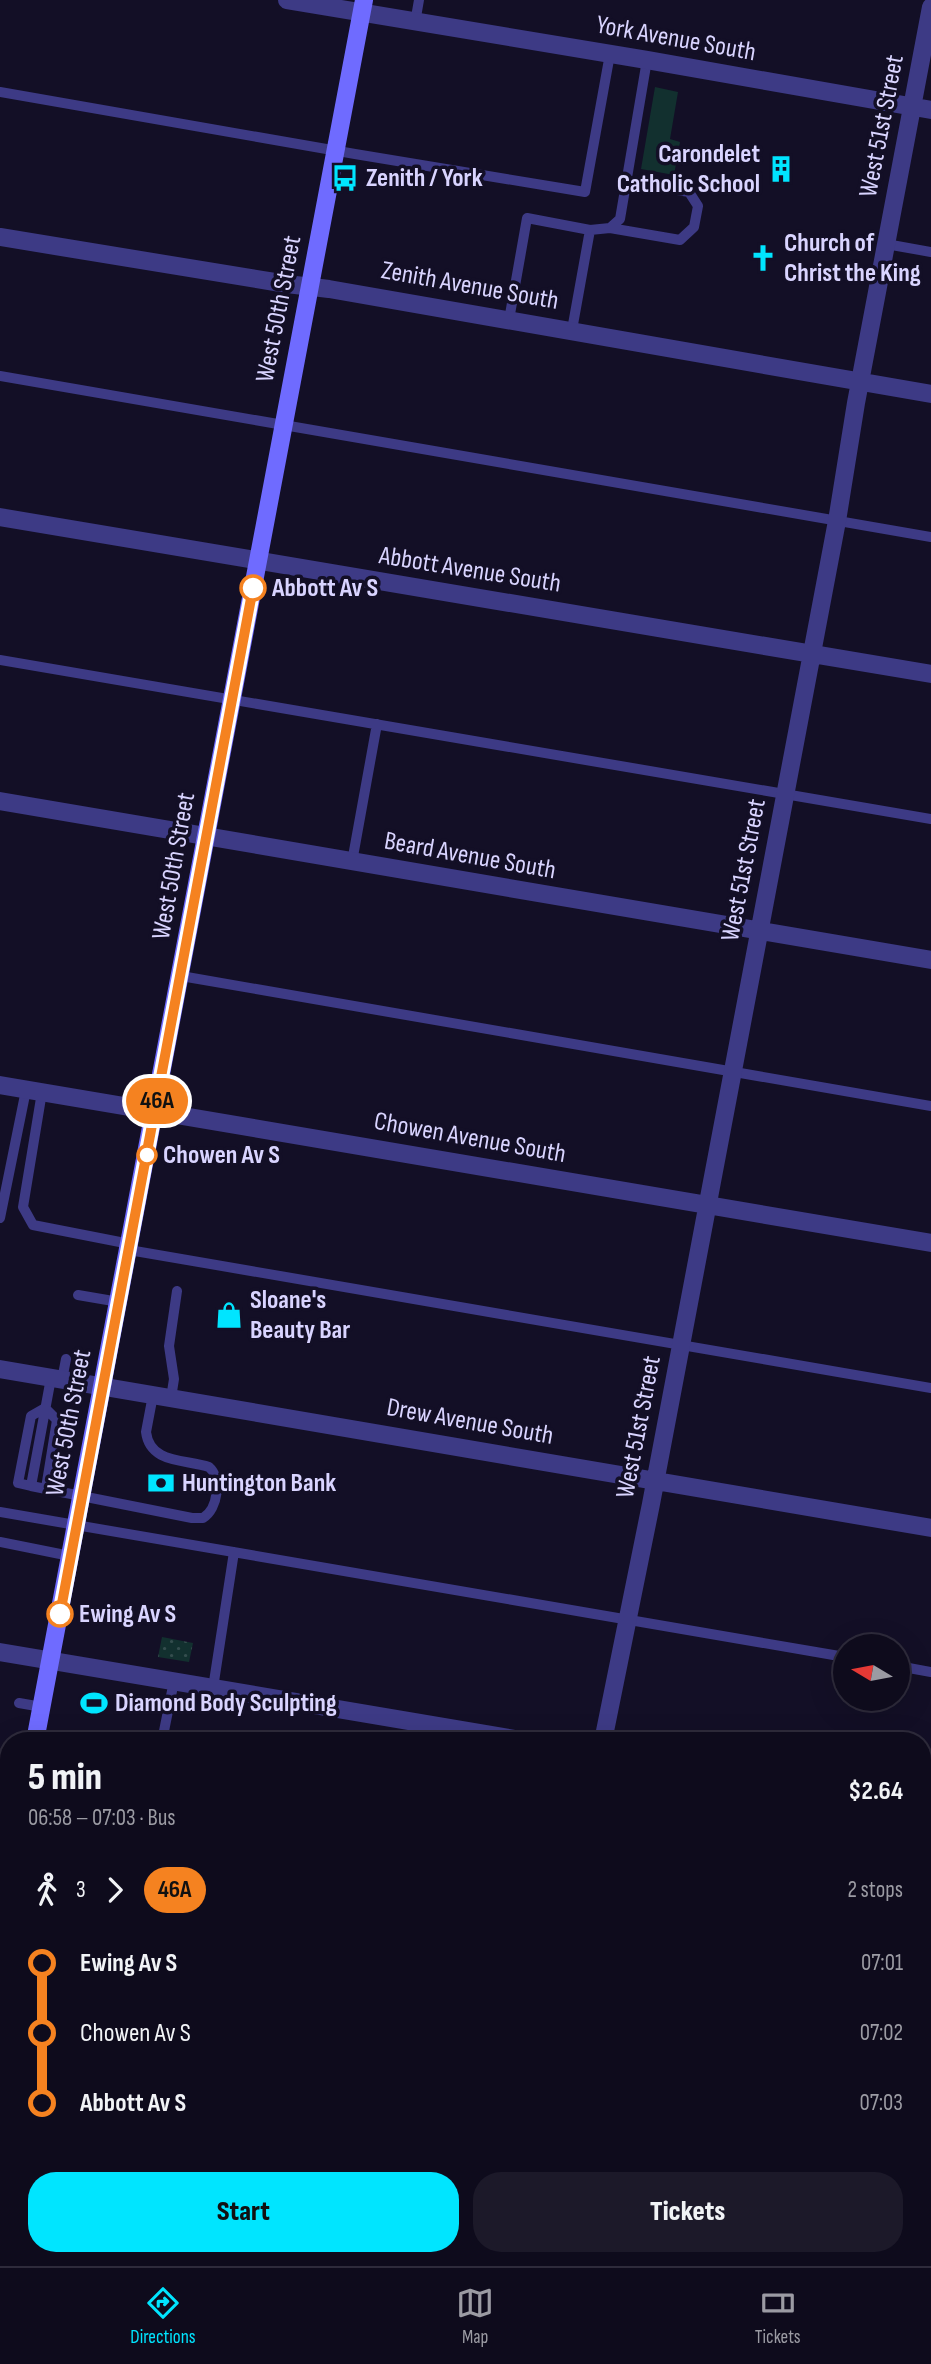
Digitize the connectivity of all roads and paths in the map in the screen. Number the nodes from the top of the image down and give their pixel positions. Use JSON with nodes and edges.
{"nodes":[{"id":1,"x":287,"y":0,"type":"edge"},
{"id":2,"x":419,"y":0,"type":"edge"},
{"id":3,"x":363,"y":7,"type":"edge"},
{"id":4,"x":931,"y":7,"type":"edge"},
{"id":5,"x":415,"y":23,"type":"junction"},
{"id":6,"x":610,"y":54,"type":"junction"},
{"id":7,"x":647,"y":60,"type":"junction"},
{"id":8,"x":0,"y":92,"type":"edge"},
{"id":9,"x":912,"y":107,"type":"junction"},
{"id":10,"x":931,"y":110,"type":"edge"},
{"id":11,"x":336,"y":151,"type":"junction"},
{"id":12,"x":626,"y":181,"type":"junction"},
{"id":13,"x":610,"y":228,"type":"junction"},
{"id":14,"x":590,"y":230,"type":"junction"},
{"id":15,"x":0,"y":237,"type":"edge"},
{"id":16,"x":886,"y":244,"type":"junction"},
{"id":17,"x":931,"y":252,"type":"edge"},
{"id":18,"x":311,"y":287,"type":"junction"},
{"id":19,"x":509,"y":320,"type":"junction"},
{"id":20,"x":572,"y":330,"type":"junction"},
{"id":21,"x":0,"y":376,"type":"edge"},
{"id":22,"x":861,"y":382,"type":"junction"},
{"id":23,"x":931,"y":394,"type":"edge"},
{"id":24,"x":283,"y":425,"type":"junction"},
{"id":25,"x":0,"y":517,"type":"edge"},
{"id":26,"x":837,"y":521,"type":"junction"},
{"id":27,"x":931,"y":537,"type":"edge"},
{"id":28,"x":258,"y":561,"type":"junction"},
{"id":29,"x":812,"y":653,"type":"junction"},
{"id":30,"x":0,"y":660,"type":"edge"},
{"id":31,"x":931,"y":674,"type":"edge"},
{"id":32,"x":232,"y":699,"type":"junction"},
{"id":33,"x":377,"y":724,"type":"junction"},
{"id":34,"x":785,"y":793,"type":"junction"},
{"id":35,"x":0,"y":801,"type":"edge"},
{"id":36,"x":931,"y":819,"type":"edge"},
{"id":37,"x":205,"y":837,"type":"junction"},
{"id":38,"x":352,"y":862,"type":"junction"},
{"id":39,"x":759,"y":932,"type":"junction"},
{"id":40,"x":931,"y":960,"type":"edge"},
{"id":41,"x":181,"y":976,"type":"junction"},
{"id":42,"x":733,"y":1072,"type":"junction"},
{"id":43,"x":0,"y":1085,"type":"edge"},
{"id":44,"x":34,"y":1091,"type":"junction"},
{"id":45,"x":931,"y":1106,"type":"edge"},
{"id":46,"x":155,"y":1112,"type":"junction"},
{"id":47,"x":708,"y":1205,"type":"junction"},
{"id":48,"x":0,"y":1218,"type":"edge"},
{"id":49,"x":931,"y":1243,"type":"edge"},
{"id":50,"x":129,"y":1247,"type":"junction"},
{"id":51,"x":177,"y":1291,"type":"dead end"},
{"id":52,"x":78,"y":1295,"type":"dead end"},
{"id":53,"x":119,"y":1302,"type":"junction"},
{"id":54,"x":681,"y":1344,"type":"junction"},
{"id":55,"x":66,"y":1359,"type":"dead end"},
{"id":56,"x":0,"y":1369,"type":"edge"},
{"id":57,"x":56,"y":1379,"type":"junction"},
{"id":58,"x":102,"y":1387,"type":"junction"},
{"id":59,"x":931,"y":1388,"type":"edge"},
{"id":60,"x":162,"y":1396,"type":"junction"},
{"id":61,"x":45,"y":1408,"type":"junction"},
{"id":62,"x":656,"y":1481,"type":"junction"},
{"id":63,"x":46,"y":1488,"type":"junction"},
{"id":64,"x":82,"y":1495,"type":"junction"},
{"id":65,"x":0,"y":1512,"type":"edge"},
{"id":66,"x":76,"y":1525,"type":"junction"},
{"id":67,"x":931,"y":1528,"type":"edge"},
{"id":68,"x":0,"y":1542,"type":"edge"},
{"id":69,"x":234,"y":1552,"type":"junction"},
{"id":70,"x":70,"y":1556,"type":"junction"},
{"id":71,"x":627,"y":1620,"type":"junction"},
{"id":72,"x":0,"y":1652,"type":"edge"},
{"id":73,"x":833,"y":1655,"type":"edge"},
{"id":74,"x":51,"y":1660,"type":"junction"},
{"id":75,"x":910,"y":1668,"type":"edge"},
{"id":76,"x":931,"y":1672,"type":"edge"},
{"id":77,"x":174,"y":1681,"type":"junction"},
{"id":78,"x":213,"y":1688,"type":"junction"},
{"id":79,"x":19,"y":1703,"type":"dead end"},
{"id":80,"x":42,"y":1707,"type":"junction"},
{"id":81,"x":37,"y":1732,"type":"edge"},
{"id":82,"x":164,"y":1732,"type":"edge"},
{"id":83,"x":432,"y":1732,"type":"edge"},
{"id":84,"x":605,"y":1732,"type":"edge"}],
"edges":[{"from":1,"to":3,"type":"street","name":"York Avenue South"},
{"from":2,"to":5,"type":"lane"},
{"from":3,"to":5,"type":"street","name":"York Avenue South"},
{"from":3,"to":11,"type":"main road","name":"West 50th Street"},
{"from":4,"to":9,"type":"street","name":"West 51st Street"},
{"from":5,"to":6,"type":"street","name":"York Avenue South"},
{"from":6,"to":7,"type":"street","name":"York Avenue South"},
{"from":6,"to":11,"type":"lane"},
{"from":7,"to":9,"type":"street","name":"York Avenue South"},
{"from":7,"to":12,"type":"lane"},
{"from":8,"to":11,"type":"lane"},
{"from":9,"to":10,"type":"street","name":"York Avenue South"},
{"from":9,"to":16,"type":"street","name":"West 51st Street"},
{"from":11,"to":18,"type":"main road","name":"West 50th Street"},
{"from":12,"to":13,"type":"lane"},
{"from":12,"to":13,"type":"lane"},
{"from":13,"to":14,"type":"lane"},
{"from":14,"to":19,"type":"lane"},
{"from":14,"to":20,"type":"lane"},
{"from":15,"to":18,"type":"street","name":"Zenith Avenue South"},
{"from":16,"to":17,"type":"lane"},
{"from":16,"to":22,"type":"street","name":"West 51st Street"},
{"from":18,"to":19,"type":"street","name":"Zenith Avenue South"},
{"from":18,"to":24,"type":"main road","name":"West 50th Street"},
{"from":19,"to":20,"type":"street","name":"Zenith Avenue South"},
{"from":20,"to":22,"type":"street","name":"Zenith Avenue South"},
{"from":21,"to":24,"type":"lane"},
{"from":22,"to":23,"type":"street","name":"Zenith Avenue South"},
{"from":22,"to":26,"type":"street","name":"West 51st Street"},
{"from":24,"to":26,"type":"lane"},
{"from":24,"to":28,"type":"main road","name":"West 50th Street"},
{"from":25,"to":28,"type":"street","name":"Abbott Avenue South"},
{"from":26,"to":27,"type":"lane"},
{"from":26,"to":29,"type":"street","name":"West 51st Street"},
{"from":28,"to":29,"type":"street","name":"Abbott Avenue South"},
{"from":28,"to":32,"type":"main road","name":"West 50th Street"},
{"from":29,"to":31,"type":"street","name":"Abbott Avenue South"},
{"from":29,"to":34,"type":"street","name":"West 51st Street"},
{"from":30,"to":32,"type":"lane"},
{"from":32,"to":33,"type":"lane"},
{"from":32,"to":37,"type":"main road","name":"West 50th Street"},
{"from":33,"to":34,"type":"lane"},
{"from":33,"to":38,"type":"lane"},
{"from":34,"to":36,"type":"lane"},
{"from":34,"to":39,"type":"street","name":"West 51st Street"},
{"from":35,"to":37,"type":"street","name":"Beard Avenue South"},
{"from":37,"to":38,"type":"street","name":"Beard Avenue South"},
{"from":37,"to":41,"type":"main road","name":"West 50th Street"},
{"from":38,"to":39,"type":"street","name":"Beard Avenue South"},
{"from":39,"to":40,"type":"street","name":"Beard Avenue South"},
{"from":39,"to":42,"type":"street","name":"West 51st Street"},
{"from":41,"to":42,"type":"lane"},
{"from":41,"to":46,"type":"main road","name":"West 50th Street"},
{"from":42,"to":45,"type":"lane"},
{"from":42,"to":47,"type":"street","name":"West 51st Street"},
{"from":43,"to":44,"type":"street","name":"Chowen Avenue South"},
{"from":44,"to":46,"type":"street","name":"Chowen Avenue South"},
{"from":44,"to":48,"type":"lane"},
{"from":44,"to":50,"type":"lane"},
{"from":46,"to":47,"type":"street","name":"Chowen Avenue South"},
{"from":46,"to":50,"type":"main road","name":"West 50th Street"},
{"from":47,"to":49,"type":"street","name":"Chowen Avenue South"},
{"from":47,"to":54,"type":"street","name":"West 51st Street"},
{"from":50,"to":53,"type":"main road","name":"West 50th Street"},
{"from":50,"to":54,"type":"lane"},
{"from":51,"to":60,"type":"lane"},
{"from":52,"to":53,"type":"lane"},
{"from":53,"to":58,"type":"main road","name":"West 50th Street"},
{"from":54,"to":59,"type":"lane"},
{"from":54,"to":62,"type":"street","name":"West 51st Street"},
{"from":55,"to":57,"type":"lane"},
{"from":56,"to":57,"type":"street","name":"Drew Avenue South"},
{"from":57,"to":58,"type":"street","name":"Drew Avenue South"},
{"from":57,"to":61,"type":"lane"},
{"from":58,"to":60,"type":"street","name":"Drew Avenue South"},
{"from":58,"to":64,"type":"main road","name":"West 50th Street"},
{"from":60,"to":62,"type":"street","name":"Drew Avenue South"},
{"from":60,"to":64,"type":"lane"},
{"from":61,"to":63,"type":"lane"},
{"from":61,"to":63,"type":"lane"},
{"from":62,"to":67,"type":"street","name":"Drew Avenue South"},
{"from":62,"to":71,"type":"street","name":"West 51st Street"},
{"from":63,"to":64,"type":"lane"},
{"from":64,"to":66,"type":"main road","name":"West 50th Street"},
{"from":65,"to":66,"type":"lane"},
{"from":66,"to":69,"type":"lane"},
{"from":66,"to":70,"type":"main road","name":"West 50th Street"},
{"from":68,"to":70,"type":"lane"},
{"from":69,"to":71,"type":"lane"},
{"from":69,"to":78,"type":"lane"},
{"from":70,"to":74,"type":"main road","name":"West 50th Street"},
{"from":71,"to":73,"type":"lane"},
{"from":71,"to":84,"type":"street","name":"West 51st Street"},
{"from":72,"to":74,"type":"street"},
{"from":74,"to":77,"type":"street"},
{"from":74,"to":80,"type":"main road","name":"West 50th Street"},
{"from":75,"to":76,"type":"lane"},
{"from":77,"to":78,"type":"street"},
{"from":77,"to":82,"type":"lane"},
{"from":78,"to":83,"type":"street"},
{"from":79,"to":80,"type":"lane"},
{"from":80,"to":81,"type":"main road","name":"West 50th Street"}]}
